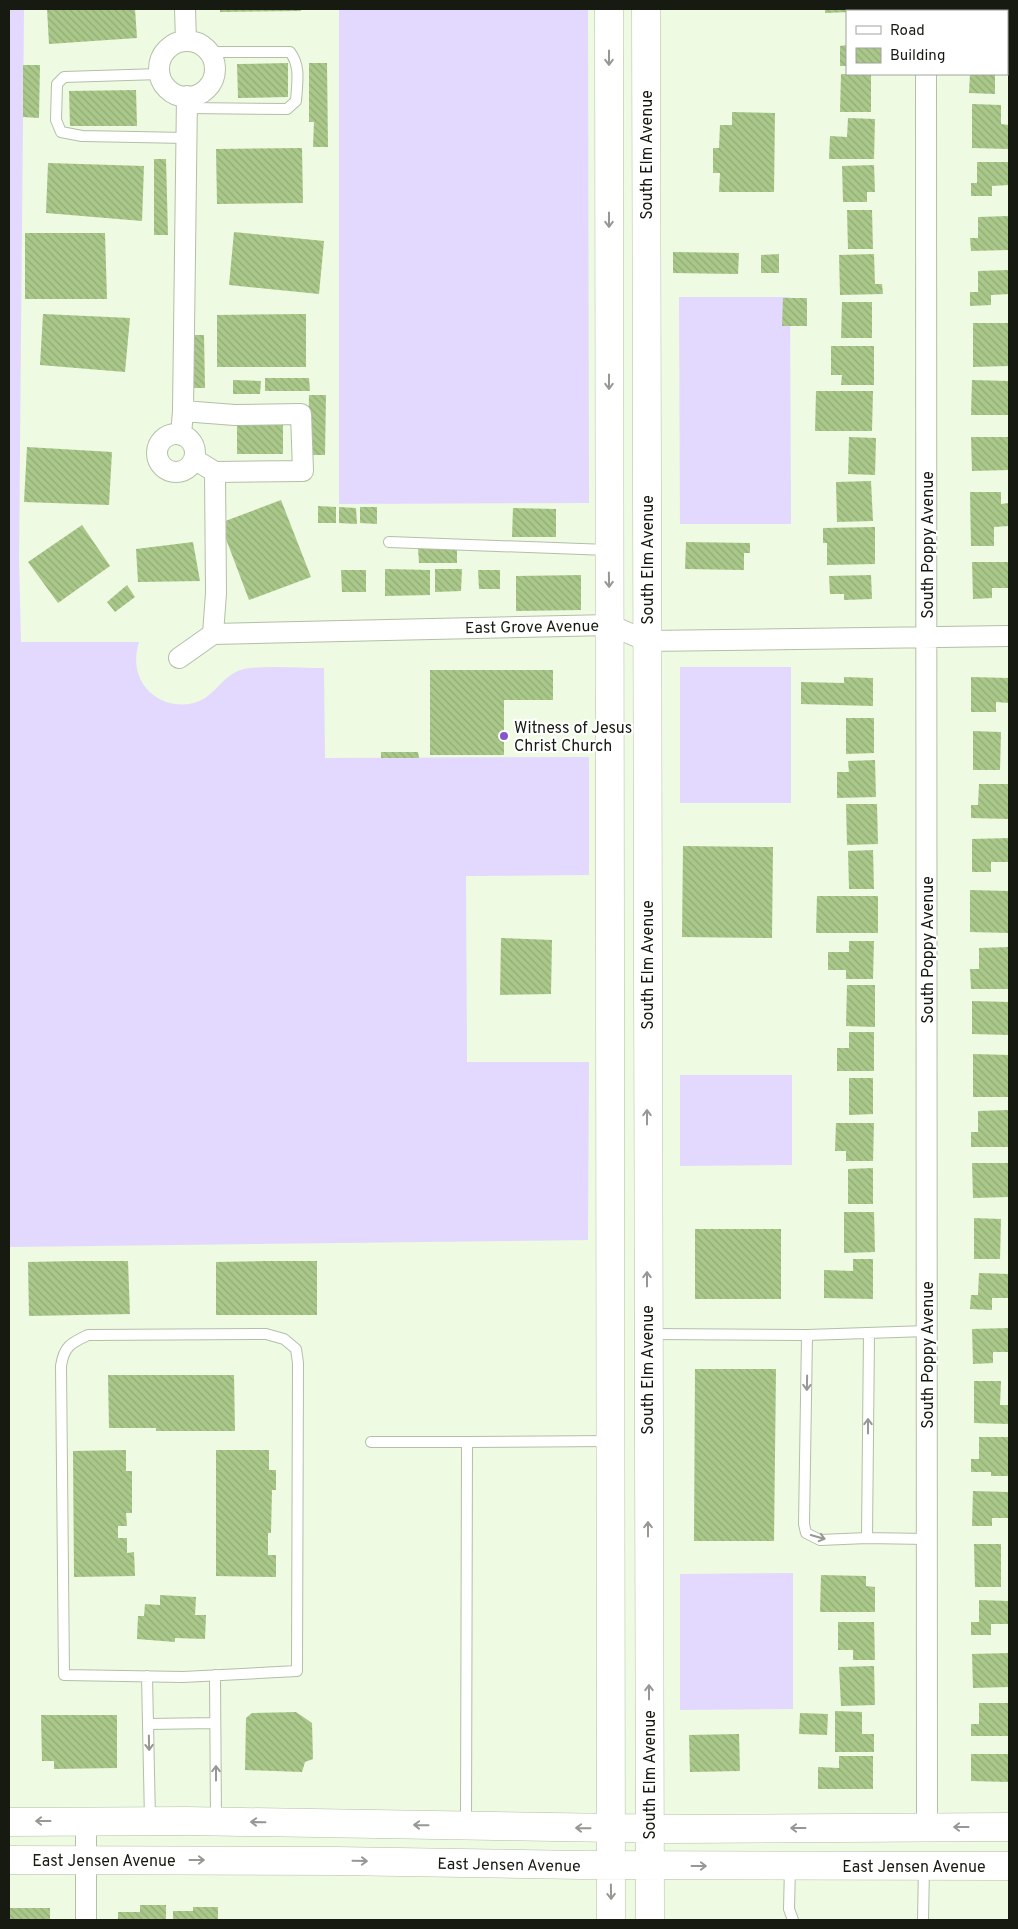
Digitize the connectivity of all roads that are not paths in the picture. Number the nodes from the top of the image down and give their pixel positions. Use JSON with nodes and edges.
{"nodes":[{"id":1,"x":185,"y":9,"type":"edge"},
{"id":2,"x":609,"y":9,"type":"edge"},
{"id":3,"x":646,"y":9,"type":"edge"},
{"id":4,"x":186,"y":41,"type":"junction"},
{"id":5,"x":210,"y":52,"type":"junction"},
{"id":6,"x":160,"y":74,"type":"junction"},
{"id":7,"x":926,"y":75,"type":"edge"},
{"id":8,"x":188,"y":102,"type":"junction"},
{"id":9,"x":187,"y":138,"type":"junction"},
{"id":10,"x":183,"y":411,"type":"junction"},
{"id":11,"x":181,"y":434,"type":"junction"},
{"id":12,"x":194,"y":459,"type":"junction"},
{"id":13,"x":215,"y":472,"type":"junction"},
{"id":14,"x":389,"y":542,"type":"dead end"},
{"id":15,"x":609,"y":550,"type":"junction"},
{"id":16,"x":610,"y":625,"type":"junction"},
{"id":17,"x":213,"y":634,"type":"junction"},
{"id":18,"x":927,"y":636,"type":"junction"},
{"id":19,"x":1009,"y":636,"type":"edge"},
{"id":20,"x":647,"y":641,"type":"junction"},
{"id":21,"x":179,"y":658,"type":"dead end"},
{"id":22,"x":927,"y":1331,"type":"junction"},
{"id":23,"x":869,"y":1333,"type":"junction"},
{"id":24,"x":647,"y":1334,"type":"junction"},
{"id":25,"x":807,"y":1335,"type":"junction"},
{"id":26,"x":610,"y":1441,"type":"junction"},
{"id":27,"x":371,"y":1442,"type":"dead end"},
{"id":28,"x":467,"y":1442,"type":"junction"},
{"id":29,"x":868,"y":1538,"type":"junction"},
{"id":30,"x":927,"y":1539,"type":"junction"},
{"id":31,"x":215,"y":1675,"type":"junction"},
{"id":32,"x":147,"y":1676,"type":"junction"},
{"id":33,"x":215,"y":1723,"type":"junction"},
{"id":34,"x":148,"y":1724,"type":"junction"},
{"id":35,"x":86,"y":1821,"type":"junction"},
{"id":36,"x":150,"y":1821,"type":"junction"},
{"id":37,"x":9,"y":1822,"type":"edge"},
{"id":38,"x":216,"y":1822,"type":"junction"},
{"id":39,"x":466,"y":1825,"type":"junction"},
{"id":40,"x":927,"y":1827,"type":"junction"},
{"id":41,"x":1009,"y":1827,"type":"edge"},
{"id":42,"x":612,"y":1828,"type":"junction"},
{"id":43,"x":650,"y":1828,"type":"junction"},
{"id":44,"x":86,"y":1859,"type":"junction"},
{"id":45,"x":9,"y":1860,"type":"edge"},
{"id":46,"x":611,"y":1865,"type":"junction"},
{"id":47,"x":650,"y":1865,"type":"junction"},
{"id":48,"x":790,"y":1866,"type":"junction"},
{"id":49,"x":924,"y":1866,"type":"junction"},
{"id":50,"x":1009,"y":1866,"type":"edge"},
{"id":51,"x":86,"y":1920,"type":"edge"},
{"id":52,"x":612,"y":1920,"type":"edge"},
{"id":53,"x":650,"y":1920,"type":"edge"},
{"id":54,"x":792,"y":1920,"type":"edge"},
{"id":55,"x":923,"y":1920,"type":"edge"}],
"edges":[{"from":1,"to":4,"type":"street"},
{"from":2,"to":15,"type":"main road","one_way":true},
{"from":3,"to":20,"type":"main road","name":"South Elm Avenue"},
{"from":4,"to":5,"type":"street"},
{"from":4,"to":6,"type":"street"},
{"from":5,"to":8,"type":"street"},
{"from":5,"to":8,"type":"lane"},
{"from":6,"to":8,"type":"street"},
{"from":6,"to":9,"type":"lane"},
{"from":7,"to":18,"type":"street","name":"South Poppy Avenue"},
{"from":8,"to":9,"type":"street"},
{"from":9,"to":10,"type":"street"},
{"from":10,"to":11,"type":"street"},
{"from":10,"to":13,"type":"street"},
{"from":11,"to":12,"type":"street"},
{"from":11,"to":12,"type":"street"},
{"from":12,"to":13,"type":"street"},
{"from":13,"to":17,"type":"street"},
{"from":14,"to":15,"type":"lane"},
{"from":15,"to":16,"type":"main road","one_way":true},
{"from":16,"to":17,"type":"street","name":"East Grove Avenue"},
{"from":16,"to":20,"type":"street","name":"East Grove Avenue"},
{"from":16,"to":26,"type":"main road"},
{"from":17,"to":21,"type":"street"},
{"from":18,"to":19,"type":"street","name":"East Grove Avenue"},
{"from":18,"to":20,"type":"street","name":"East Grove Avenue"},
{"from":18,"to":22,"type":"street","name":"South Poppy Avenue"},
{"from":24,"to":20,"type":"main road","name":"South Elm Avenue","one_way":true},
{"from":22,"to":23,"type":"lane"},
{"from":22,"to":30,"type":"street","name":"South Poppy Avenue"},
{"from":23,"to":25,"type":"lane"},
{"from":29,"to":23,"type":"lane","one_way":true},
{"from":24,"to":25,"type":"lane"},
{"from":43,"to":24,"type":"main road","name":"South Elm Avenue","one_way":true},
{"from":25,"to":29,"type":"lane","one_way":true},
{"from":26,"to":28,"type":"lane"},
{"from":26,"to":42,"type":"main road"},
{"from":27,"to":28,"type":"lane"},
{"from":28,"to":39,"type":"lane"},
{"from":29,"to":30,"type":"lane"},
{"from":30,"to":40,"type":"street","name":"South Poppy Avenue"},
{"from":31,"to":32,"type":"lane"},
{"from":31,"to":32,"type":"lane"},
{"from":31,"to":33,"type":"lane"},
{"from":32,"to":34,"type":"lane"},
{"from":33,"to":34,"type":"lane"},
{"from":38,"to":33,"type":"lane","one_way":true},
{"from":34,"to":36,"type":"lane","one_way":true},
{"from":35,"to":36,"type":"main road"},
{"from":35,"to":37,"type":"main road","one_way":true},
{"from":35,"to":44,"type":"street"},
{"from":36,"to":38,"type":"main road"},
{"from":39,"to":38,"type":"main road","one_way":true},
{"from":42,"to":39,"type":"main road","one_way":true},
{"from":41,"to":40,"type":"main road","one_way":true},
{"from":40,"to":43,"type":"main road","one_way":true},
{"from":42,"to":43,"type":"main road"},
{"from":42,"to":46,"type":"main road"},
{"from":43,"to":47,"type":"main road","name":"South Elm Avenue"},
{"from":44,"to":45,"type":"main road","name":"East Jensen Avenue"},
{"from":44,"to":46,"type":"main road","name":"East Jensen Avenue","one_way":true},
{"from":44,"to":51,"type":"street"},
{"from":46,"to":47,"type":"main road","name":"East Jensen Avenue"},
{"from":46,"to":52,"type":"main road","one_way":true},
{"from":47,"to":48,"type":"main road","name":"East Jensen Avenue","one_way":true},
{"from":47,"to":53,"type":"main road","name":"South Elm Avenue"},
{"from":48,"to":49,"type":"main road","name":"East Jensen Avenue"},
{"from":48,"to":54,"type":"lane"},
{"from":49,"to":50,"type":"main road","name":"East Jensen Avenue"},
{"from":49,"to":55,"type":"lane"}]}
